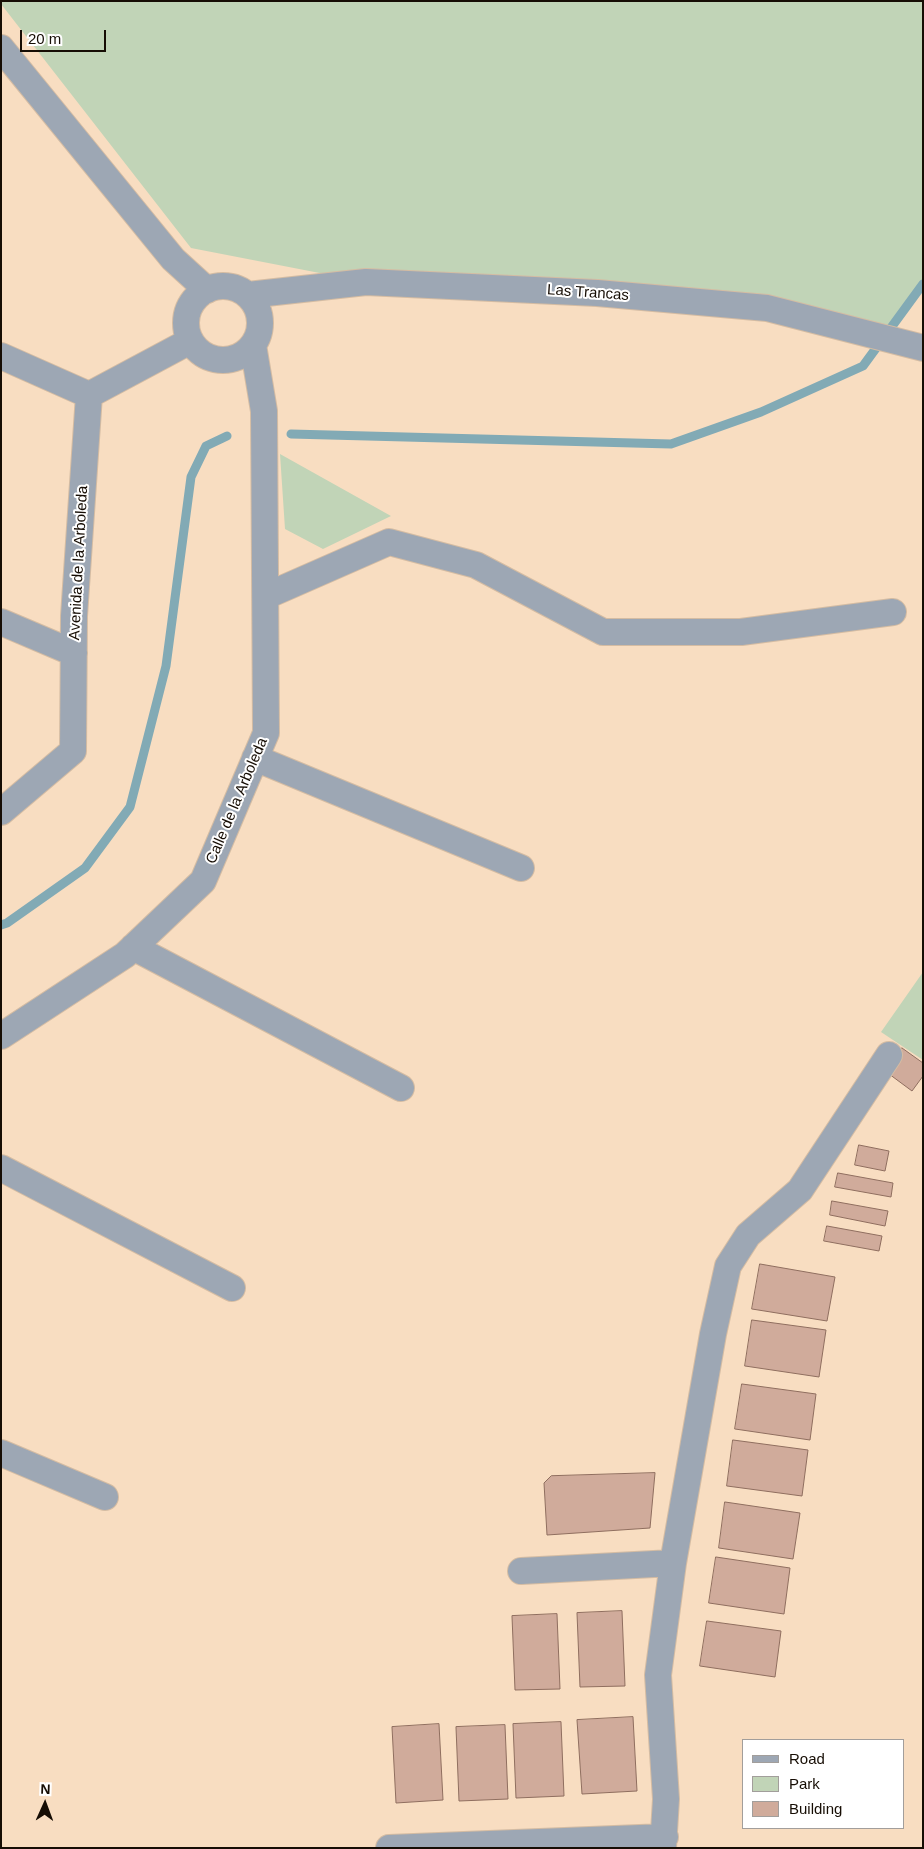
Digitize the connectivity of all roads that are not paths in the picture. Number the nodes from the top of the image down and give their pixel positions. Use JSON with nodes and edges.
{"nodes":[{"id":1,"x":1,"y":48,"type":"edge"},
{"id":2,"x":207,"y":290,"type":"junction"},
{"id":3,"x":248,"y":295,"type":"junction"},
{"id":4,"x":190,"y":341,"type":"junction"},
{"id":5,"x":253,"y":345,"type":"junction"},
{"id":6,"x":913,"y":346,"type":"edge"},
{"id":7,"x":1,"y":356,"type":"edge"},
{"id":8,"x":89,"y":395,"type":"junction"},
{"id":9,"x":266,"y":596,"type":"junction"},
{"id":10,"x":893,"y":612,"type":"dead end"},
{"id":11,"x":1,"y":622,"type":"edge"},
{"id":12,"x":74,"y":653,"type":"junction"},
{"id":13,"x":255,"y":758,"type":"junction"},
{"id":14,"x":1,"y":812,"type":"edge"},
{"id":15,"x":520,"y":868,"type":"dead end"},
{"id":16,"x":133,"y":947,"type":"junction"},
{"id":17,"x":1,"y":1036,"type":"edge"},
{"id":18,"x":889,"y":1055,"type":"dead end"},
{"id":19,"x":401,"y":1088,"type":"dead end"},
{"id":20,"x":1,"y":1168,"type":"edge"},
{"id":21,"x":232,"y":1288,"type":"dead end"},
{"id":22,"x":1,"y":1453,"type":"edge"},
{"id":23,"x":104,"y":1497,"type":"dead end"},
{"id":24,"x":673,"y":1563,"type":"junction"},
{"id":25,"x":521,"y":1571,"type":"dead end"},
{"id":26,"x":664,"y":1842,"type":"edge"},
{"id":27,"x":389,"y":1848,"type":"edge"}],
"edges":[{"from":1,"to":2,"type":"street"},
{"from":2,"to":3,"type":"street"},
{"from":2,"to":4,"type":"street"},
{"from":3,"to":5,"type":"street"},
{"from":3,"to":6,"type":"street","name":"Las Trancas"},
{"from":4,"to":5,"type":"street"},
{"from":4,"to":8,"type":"street"},
{"from":5,"to":9,"type":"street","name":"Calle de la Arboleda"},
{"from":7,"to":8,"type":"street"},
{"from":8,"to":12,"type":"street","name":"Avenida de la Arboleda"},
{"from":9,"to":10,"type":"street"},
{"from":9,"to":13,"type":"street","name":"Calle de la Arboleda"},
{"from":11,"to":12,"type":"street"},
{"from":12,"to":14,"type":"street","name":"Avenida de la Arboleda"},
{"from":13,"to":15,"type":"street"},
{"from":13,"to":16,"type":"street","name":"Calle de la Arboleda"},
{"from":16,"to":17,"type":"street","name":"Calle de la Arboleda"},
{"from":16,"to":19,"type":"street"},
{"from":18,"to":24,"type":"street"},
{"from":20,"to":21,"type":"street"},
{"from":22,"to":23,"type":"street"},
{"from":24,"to":25,"type":"street"},
{"from":24,"to":26,"type":"street"},
{"from":26,"to":27,"type":"street"}]}
